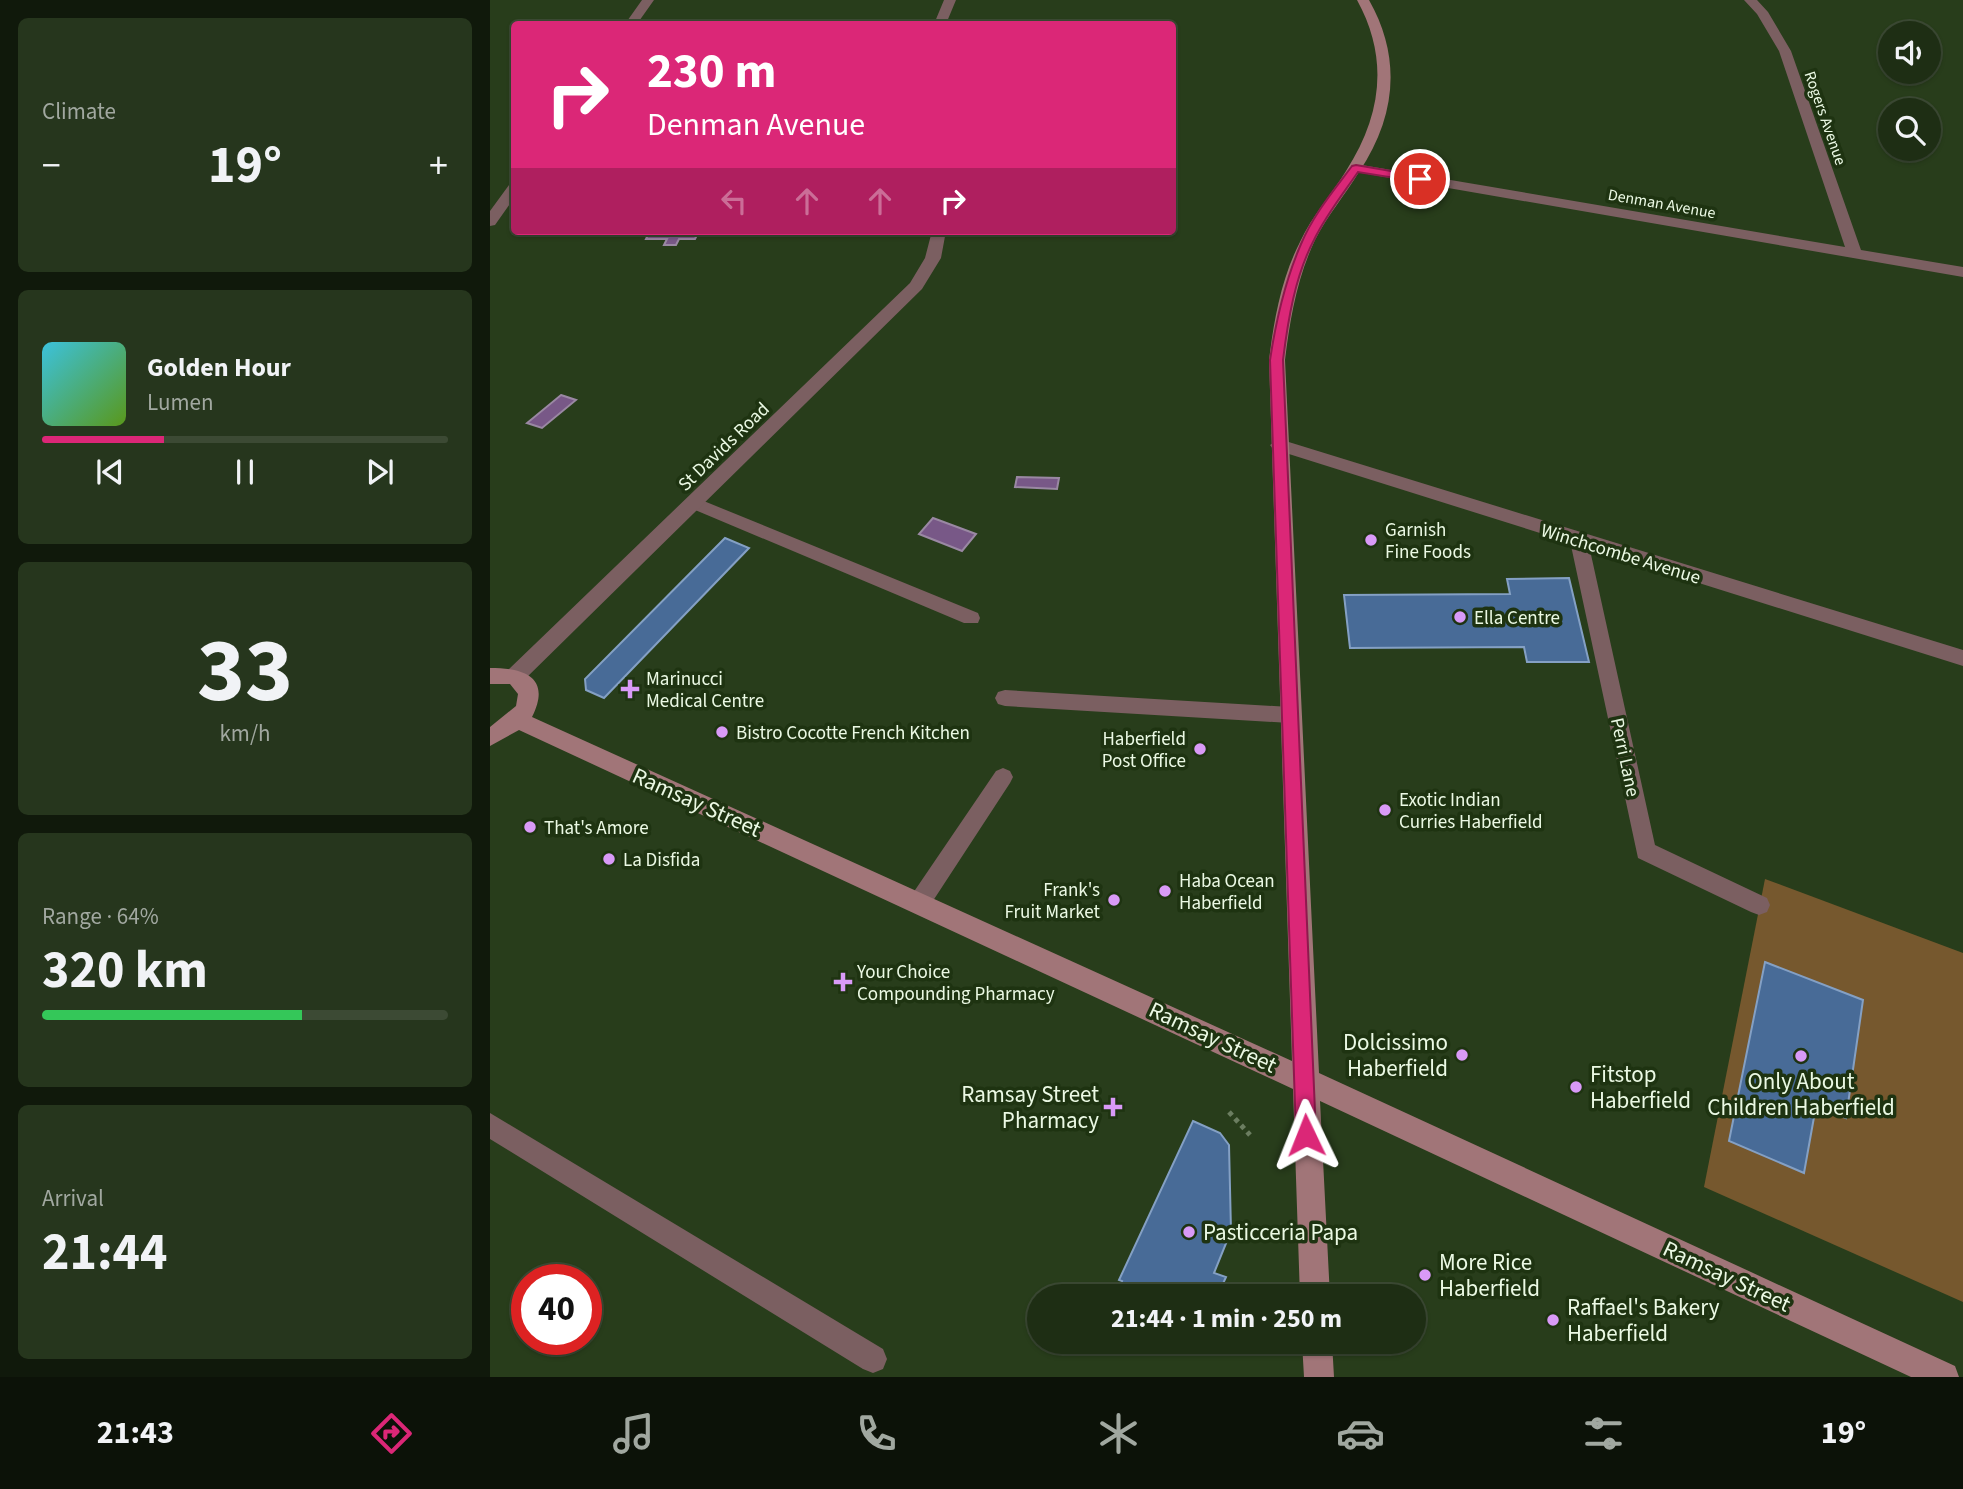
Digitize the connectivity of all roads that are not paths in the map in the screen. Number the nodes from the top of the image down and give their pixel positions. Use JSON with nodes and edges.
{"nodes":[{"id":1,"x":648,"y":0,"type":"edge"},
{"id":2,"x":950,"y":0,"type":"edge"},
{"id":3,"x":1363,"y":0,"type":"edge"},
{"id":4,"x":1750,"y":0,"type":"edge"},
{"id":5,"x":633,"y":21,"type":"edge"},
{"id":6,"x":941,"y":21,"type":"edge"},
{"id":7,"x":1356,"y":168,"type":"junction"},
{"id":8,"x":510,"y":195,"type":"edge"},
{"id":9,"x":490,"y":196,"type":"edge"},
{"id":10,"x":490,"y":222,"type":"edge"},
{"id":11,"x":938,"y":235,"type":"edge"},
{"id":12,"x":1855,"y":255,"type":"junction"},
{"id":13,"x":1963,"y":272,"type":"edge"},
{"id":14,"x":1279,"y":445,"type":"junction"},
{"id":15,"x":694,"y":503,"type":"junction"},
{"id":16,"x":1579,"y":541,"type":"junction"},
{"id":17,"x":971,"y":618,"type":"dead end"},
{"id":18,"x":1963,"y":658,"type":"edge"},
{"id":19,"x":490,"y":676,"type":"edge"},
{"id":20,"x":516,"y":676,"type":"junction"},
{"id":21,"x":1005,"y":698,"type":"dead end"},
{"id":22,"x":1290,"y":715,"type":"junction"},
{"id":23,"x":518,"y":720,"type":"junction"},
{"id":24,"x":490,"y":737,"type":"edge"},
{"id":25,"x":1003,"y":777,"type":"dead end"},
{"id":26,"x":919,"y":904,"type":"junction"},
{"id":27,"x":1759,"y":905,"type":"dead end"},
{"id":28,"x":1304,"y":1079,"type":"junction"},
{"id":29,"x":490,"y":1125,"type":"edge"},
{"id":30,"x":1314,"y":1284,"type":"edge"},
{"id":31,"x":1318,"y":1354,"type":"edge"},
{"id":32,"x":873,"y":1359,"type":"dead end"},
{"id":33,"x":1319,"y":1377,"type":"edge"},
{"id":34,"x":1944,"y":1377,"type":"edge"}],
"edges":[{"from":1,"to":5,"type":"street"},
{"from":2,"to":6,"type":"street"},
{"from":3,"to":7,"type":"street"},
{"from":4,"to":12,"type":"street","name":"Rogers Avenue"},
{"from":7,"to":12,"type":"street","name":"Denman Avenue"},
{"from":7,"to":14,"type":"street"},
{"from":8,"to":9,"type":"street"},
{"from":8,"to":10,"type":"street"},
{"from":11,"to":15,"type":"street","name":"St Davids Road"},
{"from":12,"to":13,"type":"street","name":"Denman Avenue"},
{"from":14,"to":16,"type":"street","name":"Winchcombe Avenue"},
{"from":14,"to":22,"type":"street"},
{"from":15,"to":17,"type":"lane"},
{"from":15,"to":20,"type":"street","name":"St Davids Road"},
{"from":16,"to":18,"type":"street","name":"Winchcombe Avenue"},
{"from":16,"to":27,"type":"lane","name":"Perri Lane"},
{"from":19,"to":20,"type":"street"},
{"from":20,"to":23,"type":"street"},
{"from":21,"to":22,"type":"lane"},
{"from":22,"to":28,"type":"street"},
{"from":23,"to":24,"type":"street"},
{"from":23,"to":26,"type":"street","name":"Ramsay Street"},
{"from":25,"to":26,"type":"lane"},
{"from":26,"to":28,"type":"street","name":"Ramsay Street"},
{"from":28,"to":30,"type":"street"},
{"from":28,"to":34,"type":"street","name":"Ramsay Street"},
{"from":29,"to":32,"type":"lane"},
{"from":31,"to":33,"type":"street"}]}
